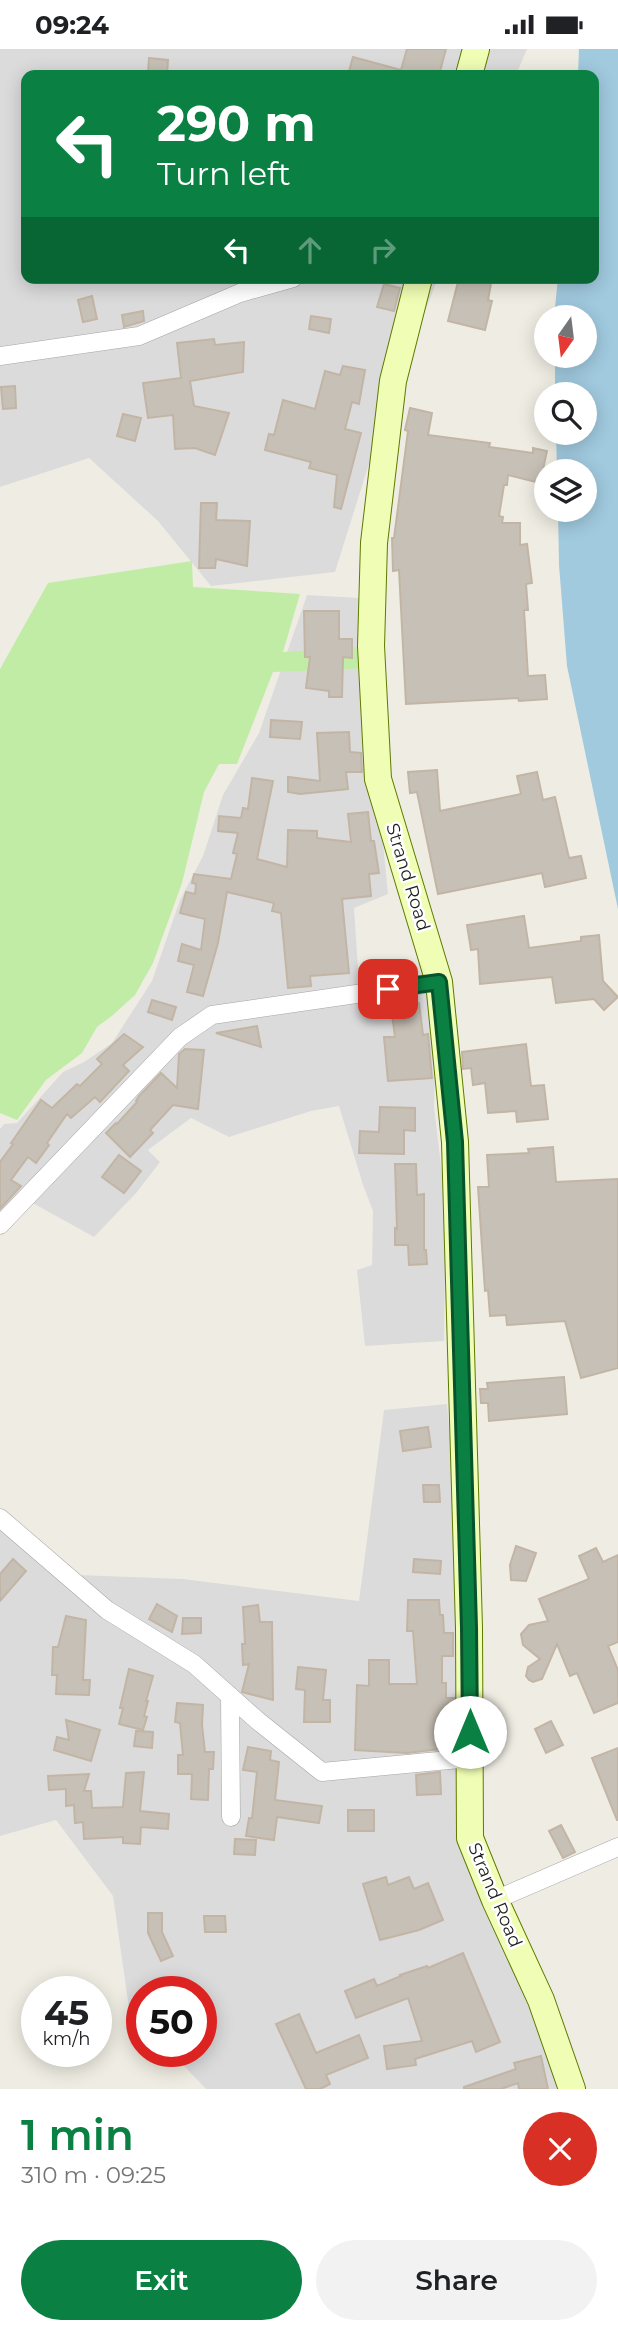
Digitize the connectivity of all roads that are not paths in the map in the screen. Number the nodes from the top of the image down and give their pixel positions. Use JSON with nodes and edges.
{"nodes":[{"id":1,"x":476,"y":49,"type":"edge"},
{"id":2,"x":470,"y":70,"type":"edge"},
{"id":3,"x":272,"y":284,"type":"edge"},
{"id":4,"x":417,"y":284,"type":"edge"},
{"id":5,"x":0,"y":356,"type":"edge"},
{"id":6,"x":439,"y":982,"type":"junction"},
{"id":7,"x":0,"y":1225,"type":"edge"},
{"id":8,"x":0,"y":1518,"type":"edge"},
{"id":9,"x":230,"y":1696,"type":"junction"},
{"id":10,"x":470,"y":1758,"type":"junction"},
{"id":11,"x":231,"y":1817,"type":"dead end"},
{"id":12,"x":618,"y":1847,"type":"edge"},
{"id":13,"x":495,"y":1900,"type":"junction"},
{"id":14,"x":572,"y":2089,"type":"edge"}],
"edges":[{"from":1,"to":2,"type":"main road"},
{"from":3,"to":5,"type":"street"},
{"from":4,"to":6,"type":"main road","name":"Strand Road"},
{"from":6,"to":7,"type":"street"},
{"from":6,"to":10,"type":"main road","name":"Strand Road"},
{"from":8,"to":9,"type":"street"},
{"from":9,"to":10,"type":"street"},
{"from":9,"to":11,"type":"street"},
{"from":10,"to":13,"type":"main road","name":"Strand Road"},
{"from":12,"to":13,"type":"street"},
{"from":13,"to":14,"type":"main road","name":"Strand Road"}]}
